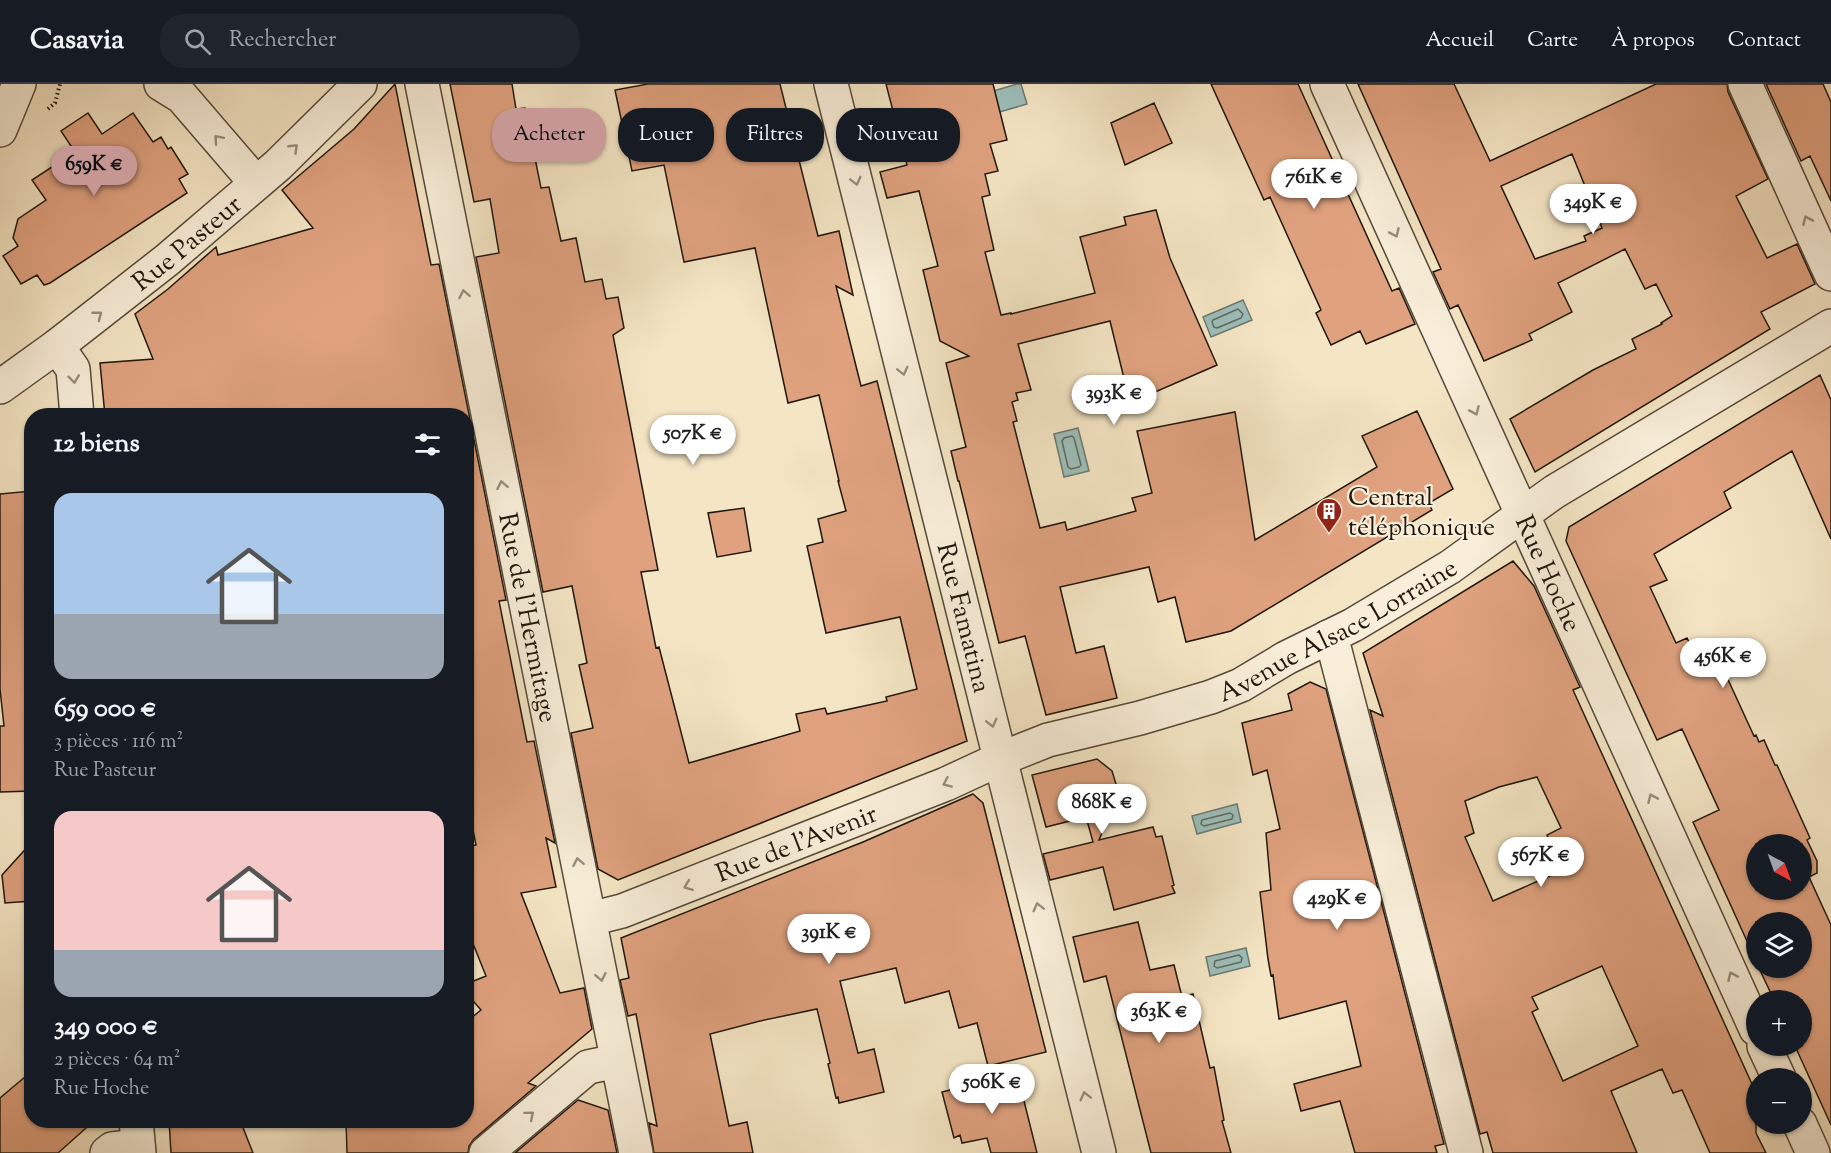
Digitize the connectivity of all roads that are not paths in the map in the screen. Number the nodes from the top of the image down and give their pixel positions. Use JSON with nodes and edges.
{"nodes":[{"id":1,"x":161,"y":84,"type":"edge"},
{"id":2,"x":360,"y":84,"type":"edge"},
{"id":3,"x":422,"y":84,"type":"edge"},
{"id":4,"x":831,"y":84,"type":"edge"},
{"id":5,"x":1327,"y":84,"type":"edge"},
{"id":6,"x":1745,"y":84,"type":"edge"},
{"id":7,"x":16,"y":86,"type":"edge"},
{"id":8,"x":0,"y":130,"type":"edge"},
{"id":9,"x":256,"y":183,"type":"junction"},
{"id":10,"x":1831,"y":273,"type":"edge"},
{"id":11,"x":1831,"y":326,"type":"edge"},
{"id":12,"x":57,"y":346,"type":"junction"},
{"id":13,"x":0,"y":387,"type":"edge"},
{"id":14,"x":76,"y":408,"type":"edge"},
{"id":15,"x":1522,"y":516,"type":"junction"},
{"id":16,"x":1328,"y":637,"type":"junction"},
{"id":17,"x":1000,"y":759,"type":"junction"},
{"id":18,"x":590,"y":919,"type":"junction"},
{"id":19,"x":1746,"y":1007,"type":"edge"},
{"id":20,"x":617,"y":1061,"type":"junction"},
{"id":21,"x":1804,"y":1134,"type":"edge"},
{"id":22,"x":486,"y":1153,"type":"edge"},
{"id":23,"x":636,"y":1153,"type":"edge"},
{"id":24,"x":1099,"y":1153,"type":"edge"},
{"id":25,"x":1466,"y":1153,"type":"edge"},
{"id":26,"x":1813,"y":1153,"type":"edge"}],
"edges":[{"from":9,"to":1,"type":"street","one_way":true},
{"from":9,"to":2,"type":"street","name":"Rue Pasteur","one_way":true},
{"from":18,"to":3,"type":"street","name":"Rue de l'Hermitage","one_way":true},
{"from":4,"to":17,"type":"street","name":"Rue Famatina","one_way":true},
{"from":5,"to":15,"type":"street","name":"Rue Hoche","one_way":true},
{"from":10,"to":6,"type":"street","one_way":true},
{"from":7,"to":8,"type":"street"},
{"from":12,"to":9,"type":"street","name":"Rue Pasteur","one_way":true},
{"from":11,"to":15,"type":"street","name":"Avenue Alsace Lorraine"},
{"from":12,"to":13,"type":"street","name":"Rue Pasteur"},
{"from":12,"to":14,"type":"street","one_way":true},
{"from":15,"to":16,"type":"street","name":"Avenue Alsace Lorraine"},
{"from":19,"to":15,"type":"street","name":"Rue Hoche","one_way":true},
{"from":16,"to":17,"type":"street","name":"Avenue Alsace Lorraine"},
{"from":16,"to":25,"type":"street"},
{"from":17,"to":18,"type":"street","name":"Rue de l'Avenir","one_way":true},
{"from":24,"to":17,"type":"street","name":"Rue Famatina","one_way":true},
{"from":18,"to":20,"type":"street","name":"Rue de l'Hermitage","one_way":true},
{"from":22,"to":20,"type":"street","one_way":true},
{"from":20,"to":23,"type":"street","name":"Rue de l'Hermitage"},
{"from":21,"to":26,"type":"street"}]}
